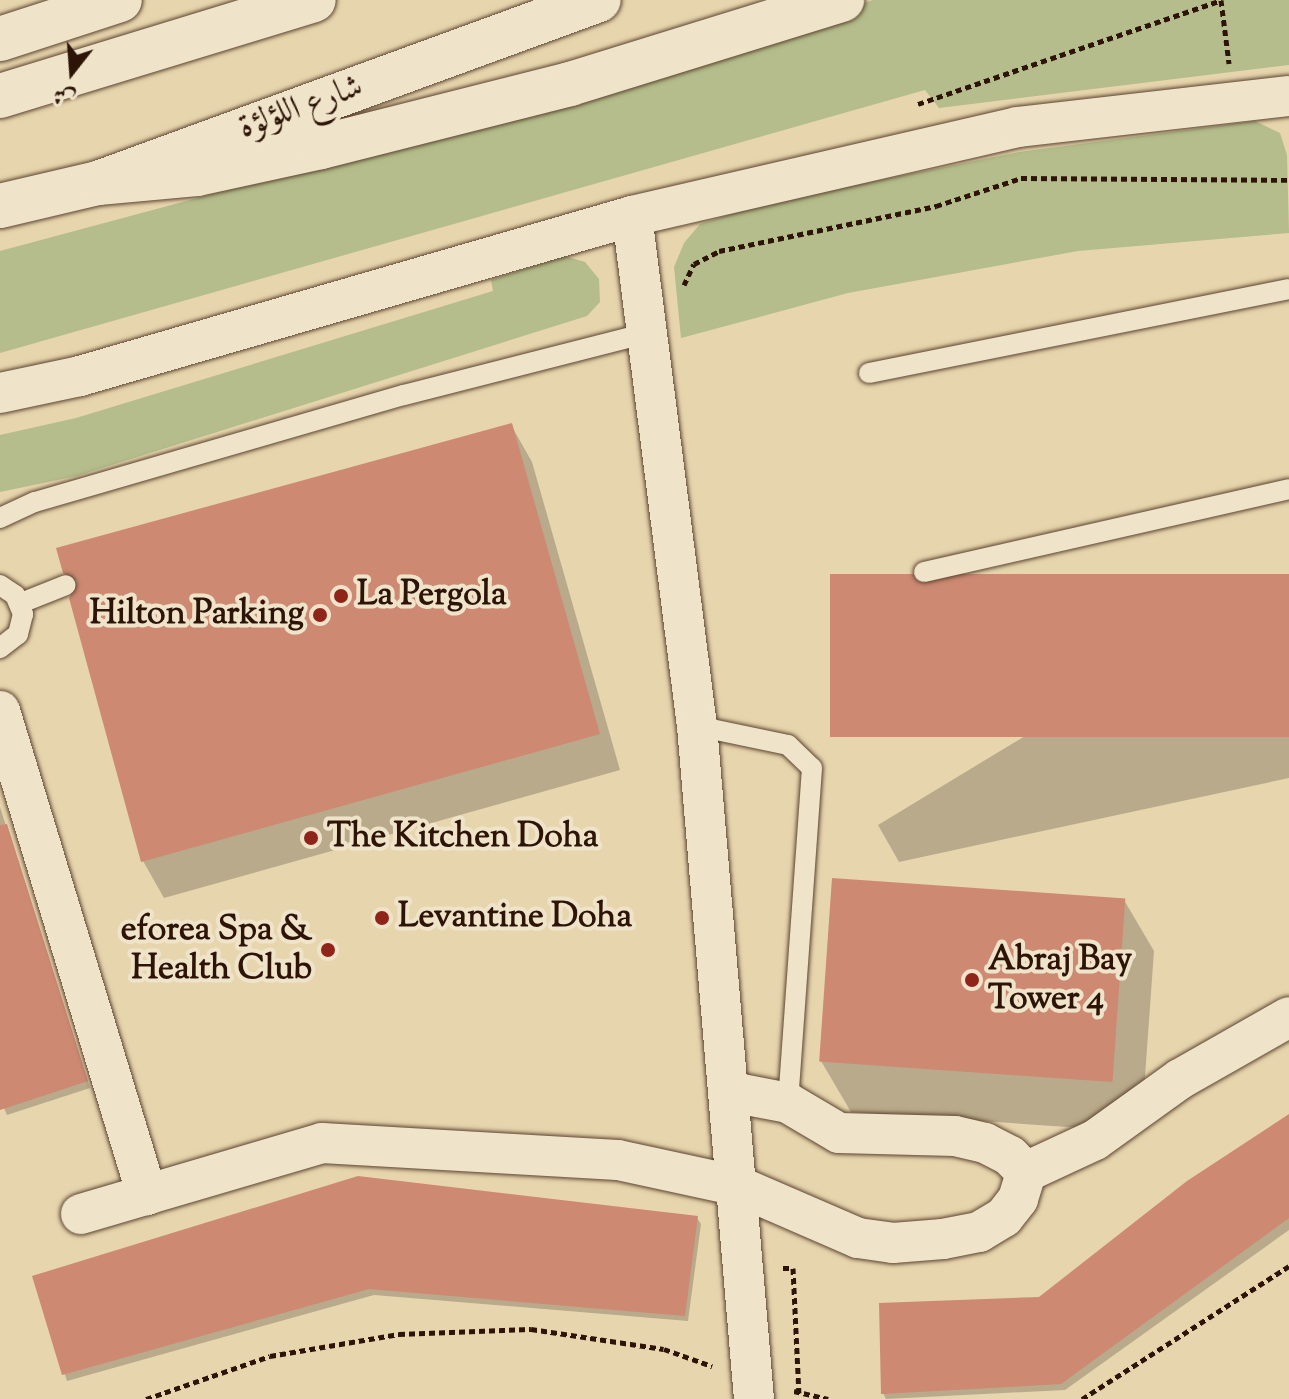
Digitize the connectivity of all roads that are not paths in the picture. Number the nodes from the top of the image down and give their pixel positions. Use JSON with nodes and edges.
{"nodes":[{"id":1,"x":120,"y":0,"type":"edge"},
{"id":2,"x":314,"y":0,"type":"edge"},
{"id":3,"x":599,"y":0,"type":"edge"},
{"id":4,"x":842,"y":0,"type":"edge"},
{"id":5,"x":0,"y":39,"type":"edge"},
{"id":6,"x":0,"y":96,"type":"edge"},
{"id":7,"x":1289,"y":96,"type":"edge"},
{"id":8,"x":98,"y":183,"type":"junction"},
{"id":9,"x":0,"y":206,"type":"edge"},
{"id":10,"x":632,"y":216,"type":"junction"},
{"id":11,"x":1289,"y":289,"type":"edge"},
{"id":12,"x":647,"y":333,"type":"junction"},
{"id":13,"x":869,"y":373,"type":"dead end"},
{"id":14,"x":0,"y":393,"type":"edge"},
{"id":15,"x":1289,"y":489,"type":"edge"},
{"id":16,"x":0,"y":518,"type":"edge"},
{"id":17,"x":924,"y":572,"type":"dead end"},
{"id":18,"x":0,"y":585,"type":"edge"},
{"id":19,"x":66,"y":585,"type":"dead end"},
{"id":20,"x":21,"y":603,"type":"junction"},
{"id":21,"x":0,"y":648,"type":"edge"},
{"id":22,"x":0,"y":711,"type":"edge"},
{"id":23,"x":697,"y":726,"type":"junction"},
{"id":24,"x":1289,"y":1017,"type":"edge"},
{"id":25,"x":731,"y":1092,"type":"junction"},
{"id":26,"x":788,"y":1103,"type":"junction"},
{"id":27,"x":1026,"y":1172,"type":"junction"},
{"id":28,"x":738,"y":1186,"type":"junction"},
{"id":29,"x":147,"y":1195,"type":"junction"},
{"id":30,"x":81,"y":1214,"type":"dead end"},
{"id":31,"x":753,"y":1389,"type":"edge"}],
"edges":[{"from":1,"to":5,"type":"main road"},
{"from":2,"to":6,"type":"main road"},
{"from":3,"to":8,"type":"main road","name":"شارع اللؤلؤة"},
{"from":4,"to":8,"type":"main road"},
{"from":7,"to":10,"type":"street"},
{"from":8,"to":9,"type":"main road","name":"شارع اللؤلؤة"},
{"from":10,"to":12,"type":"street"},
{"from":10,"to":14,"type":"street"},
{"from":11,"to":13,"type":"lane"},
{"from":12,"to":16,"type":"lane"},
{"from":12,"to":23,"type":"street"},
{"from":15,"to":17,"type":"lane"},
{"from":18,"to":20,"type":"lane"},
{"from":19,"to":20,"type":"lane"},
{"from":20,"to":21,"type":"lane"},
{"from":22,"to":29,"type":"street"},
{"from":23,"to":25,"type":"street"},
{"from":23,"to":26,"type":"lane"},
{"from":24,"to":27,"type":"street"},
{"from":25,"to":26,"type":"street"},
{"from":25,"to":28,"type":"street"},
{"from":26,"to":27,"type":"street"},
{"from":27,"to":28,"type":"street"},
{"from":28,"to":29,"type":"street"},
{"from":28,"to":31,"type":"street"},
{"from":29,"to":30,"type":"street"}]}
